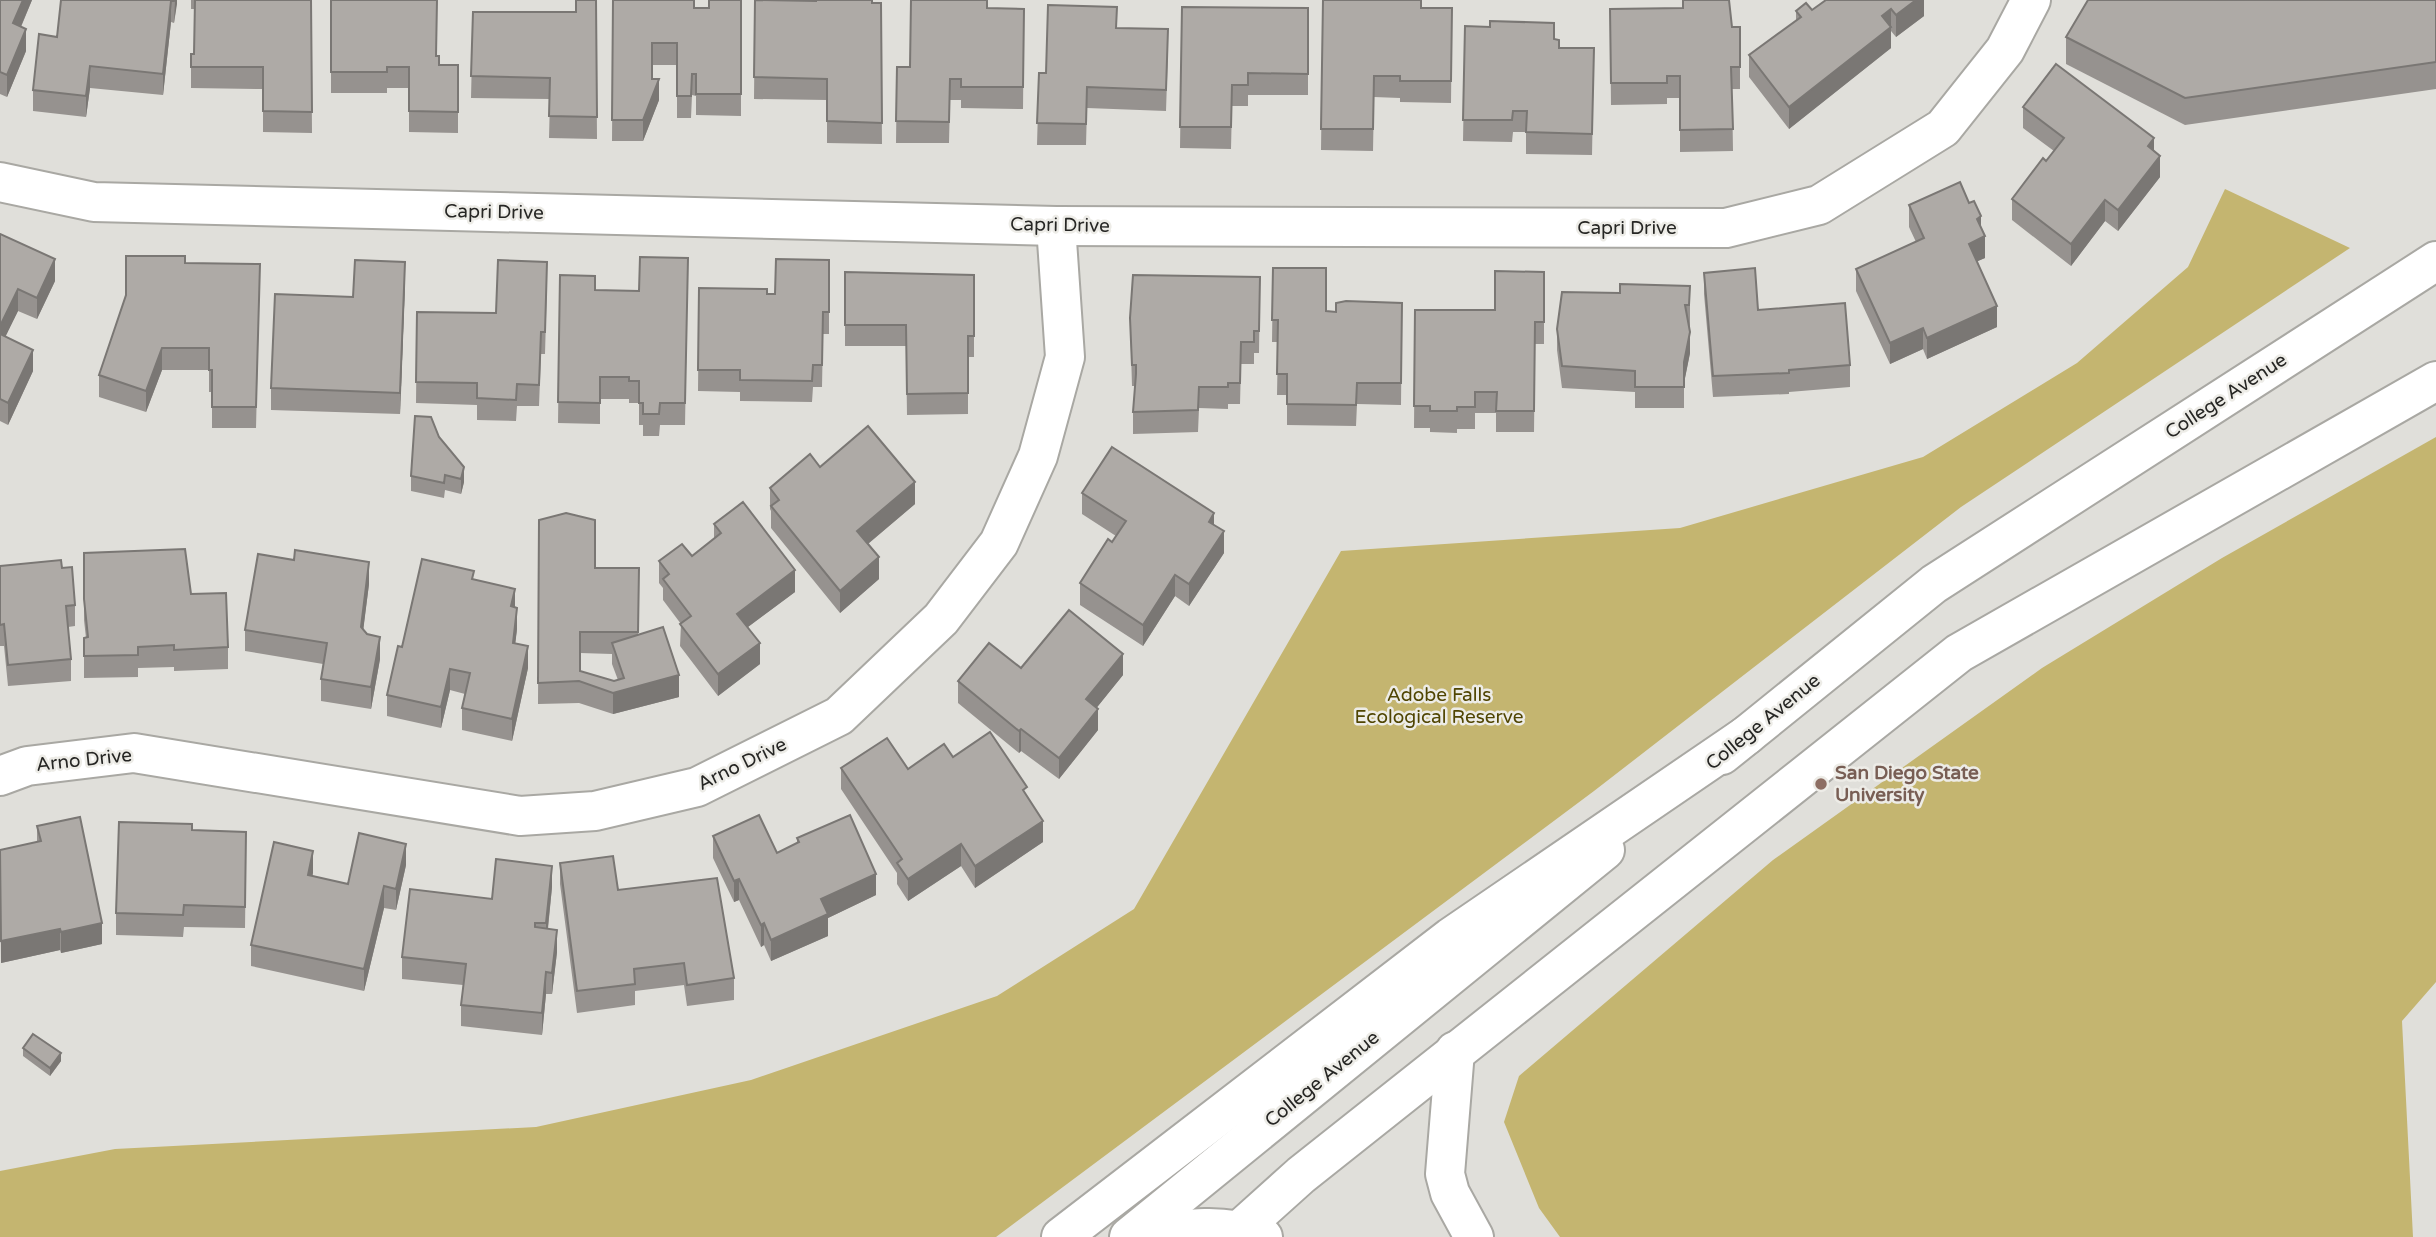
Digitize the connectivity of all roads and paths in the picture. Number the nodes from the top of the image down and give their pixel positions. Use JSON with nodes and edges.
{"nodes":[{"id":1,"x":2031,"y":0,"type":"edge"},
{"id":2,"x":0,"y":182,"type":"edge"},
{"id":3,"x":1056,"y":226,"type":"junction"},
{"id":4,"x":2436,"y":261,"type":"edge"},
{"id":5,"x":2436,"y":381,"type":"edge"},
{"id":6,"x":1747,"y":735,"type":"junction"},
{"id":7,"x":0,"y":776,"type":"edge"},
{"id":8,"x":1455,"y":1051,"type":"junction"},
{"id":9,"x":1245,"y":1235,"type":"edge"},
{"id":10,"x":1061,"y":1237,"type":"edge"},
{"id":11,"x":1129,"y":1237,"type":"edge"},
{"id":12,"x":1147,"y":1237,"type":"edge"},
{"id":13,"x":1474,"y":1237,"type":"edge"}],
"edges":[{"from":1,"to":3,"type":"main road","name":"Capri Drive"},
{"from":2,"to":3,"type":"main road","name":"Capri Drive"},
{"from":3,"to":7,"type":"main road","name":"Arno Drive"},
{"from":4,"to":6,"type":"main road","name":"College Avenue"},
{"from":5,"to":8,"type":"main road"},
{"from":6,"to":10,"type":"main road"},
{"from":6,"to":11,"type":"main road","name":"College Avenue"},
{"from":8,"to":9,"type":"main road"},
{"from":8,"to":13,"type":"main road"},
{"from":9,"to":12,"type":"main road"}]}
